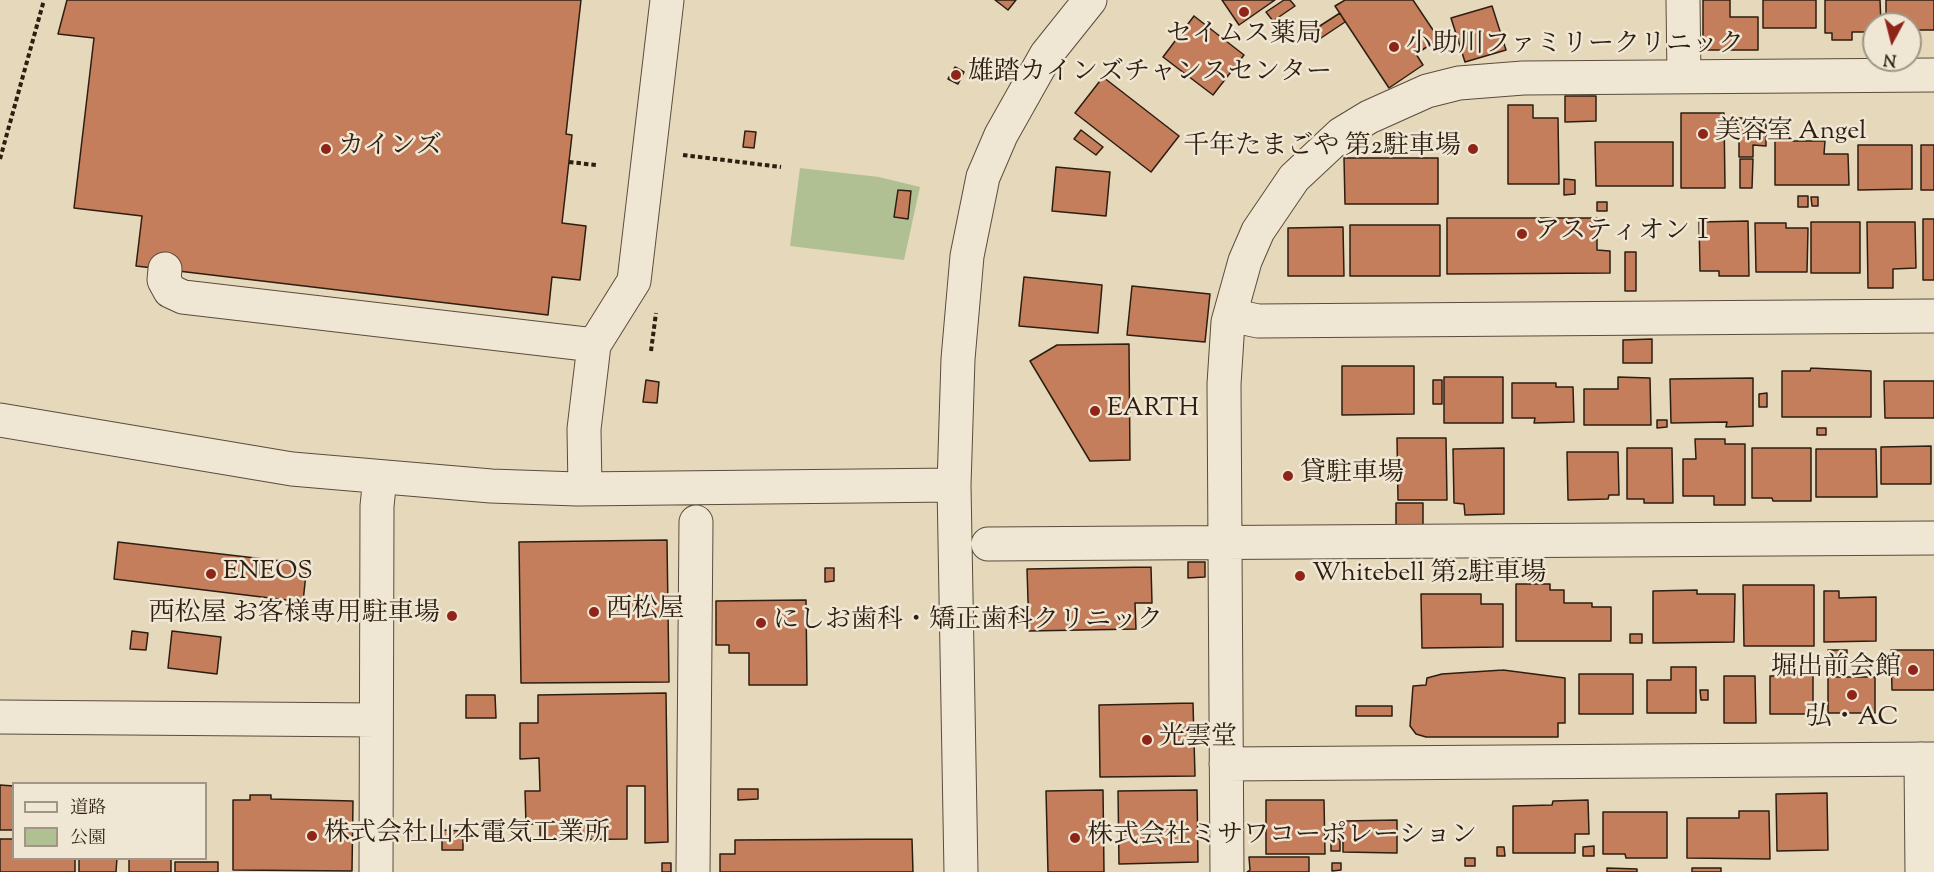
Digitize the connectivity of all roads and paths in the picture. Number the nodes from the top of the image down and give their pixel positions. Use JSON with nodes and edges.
{"nodes":[{"id":1,"x":44,"y":0,"type":"edge"},
{"id":2,"x":667,"y":0,"type":"edge"},
{"id":3,"x":1090,"y":0,"type":"edge"},
{"id":4,"x":1683,"y":0,"type":"edge"},
{"id":5,"x":1934,"y":75,"type":"edge"},
{"id":6,"x":1684,"y":77,"type":"junction"},
{"id":7,"x":675,"y":154,"type":"dead end"},
{"id":8,"x":0,"y":159,"type":"edge"},
{"id":9,"x":569,"y":162,"type":"dead end"},
{"id":10,"x":596,"y":165,"type":"dead end"},
{"id":11,"x":781,"y":167,"type":"dead end"},
{"id":12,"x":165,"y":269,"type":"dead end"},
{"id":13,"x":656,"y":310,"type":"dead end"},
{"id":14,"x":1230,"y":315,"type":"junction"},
{"id":15,"x":1934,"y":316,"type":"edge"},
{"id":16,"x":594,"y":345,"type":"junction"},
{"id":17,"x":651,"y":351,"type":"dead end"},
{"id":18,"x":0,"y":420,"type":"edge"},
{"id":19,"x":380,"y":477,"type":"junction"},
{"id":20,"x":954,"y":485,"type":"junction"},
{"id":21,"x":585,"y":489,"type":"junction"},
{"id":22,"x":696,"y":522,"type":"dead end"},
{"id":23,"x":1934,"y":538,"type":"edge"},
{"id":24,"x":1225,"y":543,"type":"junction"},
{"id":25,"x":988,"y":544,"type":"dead end"},
{"id":26,"x":0,"y":717,"type":"edge"},
{"id":27,"x":376,"y":720,"type":"junction"},
{"id":28,"x":1928,"y":759,"type":"edge"},
{"id":29,"x":1226,"y":764,"type":"junction"},
{"id":30,"x":376,"y":872,"type":"edge"},
{"id":31,"x":693,"y":872,"type":"edge"},
{"id":32,"x":961,"y":872,"type":"edge"},
{"id":33,"x":1227,"y":872,"type":"edge"},
{"id":34,"x":1922,"y":872,"type":"edge"}],
"edges":[{"from":1,"to":8,"type":"path"},
{"from":2,"to":16,"type":"street"},
{"from":3,"to":20,"type":"street"},
{"from":4,"to":6,"type":"street"},
{"from":5,"to":6,"type":"street"},
{"from":6,"to":14,"type":"street"},
{"from":7,"to":11,"type":"path"},
{"from":9,"to":10,"type":"path"},
{"from":12,"to":16,"type":"street"},
{"from":13,"to":17,"type":"path"},
{"from":14,"to":15,"type":"street"},
{"from":14,"to":24,"type":"street"},
{"from":16,"to":21,"type":"street"},
{"from":18,"to":19,"type":"street"},
{"from":19,"to":21,"type":"street"},
{"from":19,"to":27,"type":"street"},
{"from":20,"to":21,"type":"street"},
{"from":20,"to":32,"type":"street"},
{"from":22,"to":31,"type":"street"},
{"from":23,"to":24,"type":"street"},
{"from":24,"to":25,"type":"street"},
{"from":24,"to":29,"type":"street"},
{"from":26,"to":27,"type":"street"},
{"from":27,"to":30,"type":"street"},
{"from":28,"to":29,"type":"street"},
{"from":28,"to":34,"type":"street"},
{"from":29,"to":33,"type":"street"}]}
